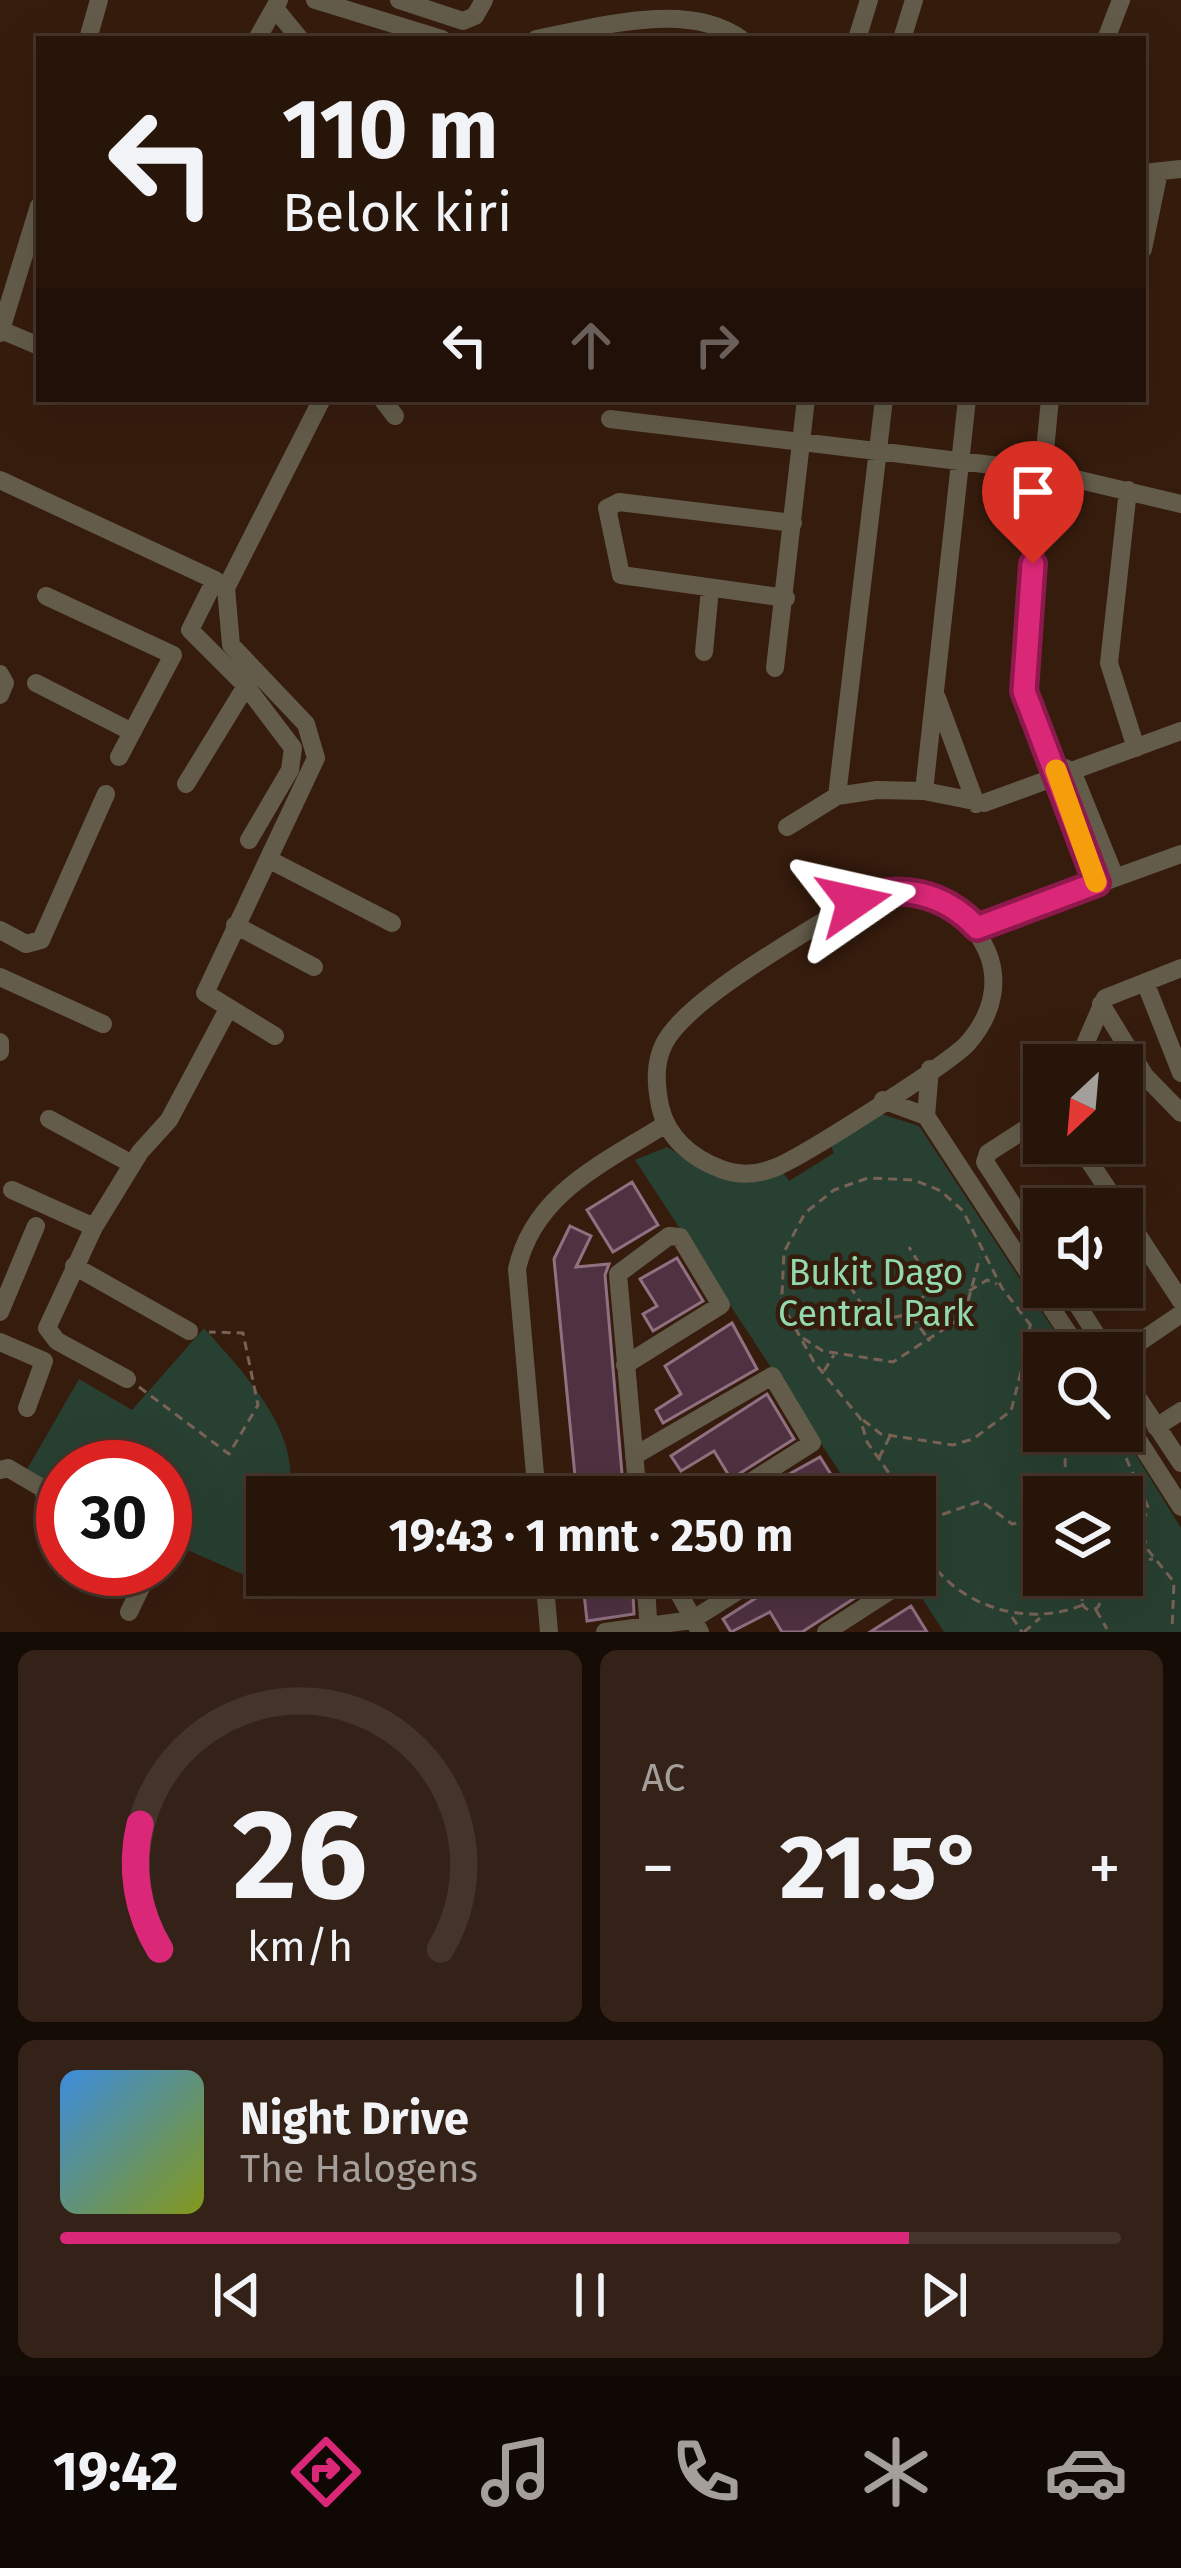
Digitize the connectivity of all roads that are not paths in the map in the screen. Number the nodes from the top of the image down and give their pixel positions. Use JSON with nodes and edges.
{"nodes":[{"id":1,"x":99,"y":0,"type":"edge"},
{"id":2,"x":315,"y":0,"type":"edge"},
{"id":3,"x":399,"y":0,"type":"edge"},
{"id":4,"x":484,"y":0,"type":"edge"},
{"id":5,"x":869,"y":0,"type":"edge"},
{"id":6,"x":914,"y":0,"type":"edge"},
{"id":7,"x":1120,"y":0,"type":"edge"},
{"id":8,"x":278,"y":5,"type":"edge"},
{"id":9,"x":379,"y":9,"type":"edge"},
{"id":10,"x":89,"y":36,"type":"edge"},
{"id":11,"x":259,"y":36,"type":"edge"},
{"id":12,"x":297,"y":36,"type":"edge"},
{"id":13,"x":436,"y":36,"type":"edge"},
{"id":14,"x":555,"y":36,"type":"edge"},
{"id":15,"x":736,"y":36,"type":"edge"},
{"id":16,"x":858,"y":36,"type":"edge"},
{"id":17,"x":903,"y":36,"type":"edge"},
{"id":18,"x":1107,"y":36,"type":"edge"},
{"id":19,"x":1181,"y":169,"type":"edge"},
{"id":20,"x":1151,"y":172,"type":"edge"},
{"id":21,"x":36,"y":217,"type":"edge"},
{"id":22,"x":1146,"y":220,"type":"edge"},
{"id":23,"x":0,"y":258,"type":"edge"},
{"id":24,"x":22,"y":266,"type":"junction"},
{"id":25,"x":0,"y":332,"type":"edge"},
{"id":26,"x":36,"y":345,"type":"edge"},
{"id":27,"x":320,"y":402,"type":"edge"},
{"id":28,"x":384,"y":402,"type":"edge"},
{"id":29,"x":806,"y":402,"type":"edge"},
{"id":30,"x":884,"y":402,"type":"edge"},
{"id":31,"x":967,"y":402,"type":"edge"},
{"id":32,"x":1051,"y":402,"type":"edge"},
{"id":33,"x":395,"y":416,"type":"dead end"},
{"id":34,"x":610,"y":419,"type":"dead end"},
{"id":35,"x":801,"y":444,"type":"junction"},
{"id":36,"x":879,"y":453,"type":"junction"},
{"id":37,"x":961,"y":463,"type":"junction"},
{"id":38,"x":1042,"y":471,"type":"junction"},
{"id":39,"x":0,"y":480,"type":"edge"},
{"id":40,"x":1128,"y":490,"type":"junction"},
{"id":41,"x":1181,"y":505,"type":"edge"},
{"id":42,"x":793,"y":523,"type":"junction"},
{"id":43,"x":220,"y":584,"type":"junction"},
{"id":44,"x":710,"y":589,"type":"junction"},
{"id":45,"x":46,"y":596,"type":"dead end"},
{"id":46,"x":785,"y":598,"type":"junction"},
{"id":47,"x":190,"y":630,"type":"junction"},
{"id":48,"x":704,"y":652,"type":"dead end"},
{"id":49,"x":173,"y":655,"type":"junction"},
{"id":50,"x":775,"y":668,"type":"dead end"},
{"id":51,"x":0,"y":674,"type":"edge"},
{"id":52,"x":36,"y":683,"type":"dead end"},
{"id":53,"x":246,"y":686,"type":"junction"},
{"id":54,"x":935,"y":693,"type":"junction"},
{"id":55,"x":0,"y":695,"type":"edge"},
{"id":56,"x":1181,"y":731,"type":"edge"},
{"id":57,"x":132,"y":732,"type":"junction"},
{"id":58,"x":1136,"y":748,"type":"junction"},
{"id":59,"x":119,"y":757,"type":"dead end"},
{"id":60,"x":1062,"y":772,"type":"junction"},
{"id":61,"x":186,"y":784,"type":"dead end"},
{"id":62,"x":924,"y":790,"type":"junction"},
{"id":63,"x":106,"y":794,"type":"dead end"},
{"id":64,"x":838,"y":796,"type":"junction"},
{"id":65,"x":976,"y":804,"type":"junction"},
{"id":66,"x":788,"y":827,"type":"dead end"},
{"id":67,"x":249,"y":840,"type":"dead end"},
{"id":68,"x":1181,"y":854,"type":"edge"},
{"id":69,"x":270,"y":860,"type":"junction"},
{"id":70,"x":1106,"y":880,"type":"junction"},
{"id":71,"x":392,"y":923,"type":"dead end"},
{"id":72,"x":235,"y":925,"type":"junction"},
{"id":73,"x":977,"y":928,"type":"junction"},
{"id":74,"x":0,"y":931,"type":"edge"},
{"id":75,"x":314,"y":967,"type":"dead end"},
{"id":76,"x":1181,"y":968,"type":"edge"},
{"id":77,"x":0,"y":977,"type":"edge"},
{"id":78,"x":1145,"y":982,"type":"junction"},
{"id":79,"x":1101,"y":1004,"type":"junction"},
{"id":80,"x":70,"y":1007,"type":"junction"},
{"id":81,"x":227,"y":1011,"type":"junction"},
{"id":82,"x":103,"y":1024,"type":"dead end"},
{"id":83,"x":59,"y":1027,"type":"dead end"},
{"id":84,"x":275,"y":1036,"type":"dead end"},
{"id":85,"x":0,"y":1042,"type":"edge"},
{"id":86,"x":1085,"y":1044,"type":"edge"},
{"id":87,"x":0,"y":1052,"type":"edge"},
{"id":88,"x":1180,"y":1067,"type":"edge"},
{"id":89,"x":930,"y":1069,"type":"junction"},
{"id":90,"x":883,"y":1100,"type":"junction"},
{"id":91,"x":1181,"y":1113,"type":"edge"},
{"id":92,"x":926,"y":1116,"type":"junction"},
{"id":93,"x":50,"y":1119,"type":"dead end"},
{"id":94,"x":664,"y":1125,"type":"junction"},
{"id":95,"x":1023,"y":1130,"type":"edge"},
{"id":96,"x":132,"y":1164,"type":"junction"},
{"id":97,"x":12,"y":1190,"type":"dead end"},
{"id":98,"x":1023,"y":1221,"type":"edge"},
{"id":99,"x":36,"y":1226,"type":"dead end"},
{"id":100,"x":94,"y":1227,"type":"junction"},
{"id":101,"x":1143,"y":1243,"type":"edge"},
{"id":102,"x":74,"y":1266,"type":"junction"},
{"id":103,"x":1181,"y":1301,"type":"edge"},
{"id":104,"x":0,"y":1312,"type":"edge"},
{"id":105,"x":1181,"y":1315,"type":"edge"},
{"id":106,"x":189,"y":1331,"type":"road end"},
{"id":107,"x":1068,"y":1332,"type":"edge"},
{"id":108,"x":1143,"y":1340,"type":"edge"},
{"id":109,"x":0,"y":1342,"type":"edge"},
{"id":110,"x":625,"y":1365,"type":"junction"},
{"id":111,"x":127,"y":1379,"type":"road end"},
{"id":112,"x":1143,"y":1407,"type":"edge"},
{"id":113,"x":26,"y":1408,"type":"dead end"},
{"id":114,"x":1181,"y":1411,"type":"edge"},
{"id":115,"x":1156,"y":1427,"type":"junction"},
{"id":116,"x":1143,"y":1448,"type":"edge"},
{"id":117,"x":634,"y":1456,"type":"junction"},
{"id":118,"x":1181,"y":1463,"type":"edge"},
{"id":119,"x":0,"y":1470,"type":"edge"},
{"id":120,"x":535,"y":1476,"type":"edge"},
{"id":121,"x":636,"y":1476,"type":"edge"},
{"id":122,"x":761,"y":1476,"type":"edge"},
{"id":123,"x":36,"y":1484,"type":"edge"},
{"id":124,"x":1181,"y":1508,"type":"edge"},
{"id":125,"x":137,"y":1596,"type":"edge"},
{"id":126,"x":546,"y":1596,"type":"edge"},
{"id":127,"x":647,"y":1596,"type":"edge"},
{"id":128,"x":680,"y":1596,"type":"edge"},
{"id":129,"x":735,"y":1596,"type":"edge"},
{"id":130,"x":882,"y":1596,"type":"edge"},
{"id":131,"x":129,"y":1612,"type":"dead end"},
{"id":132,"x":696,"y":1626,"type":"edge"},
{"id":133,"x":649,"y":1629,"type":"edge"},
{"id":134,"x":549,"y":1632,"type":"edge"},
{"id":135,"x":604,"y":1632,"type":"edge"},
{"id":136,"x":826,"y":1632,"type":"edge"}],
"edges":[{"from":1,"to":10,"type":"street"},
{"from":2,"to":9,"type":"street"},
{"from":3,"to":4,"type":"street"},
{"from":5,"to":16,"type":"street"},
{"from":6,"to":17,"type":"street"},
{"from":7,"to":18,"type":"street"},
{"from":8,"to":11,"type":"street"},
{"from":8,"to":12,"type":"street"},
{"from":9,"to":13,"type":"street"},
{"from":14,"to":15,"type":"street"},
{"from":19,"to":20,"type":"street"},
{"from":20,"to":22,"type":"street"},
{"from":21,"to":24,"type":"street"},
{"from":23,"to":24,"type":"street"},
{"from":24,"to":25,"type":"street"},
{"from":25,"to":26,"type":"street"},
{"from":27,"to":43,"type":"street"},
{"from":28,"to":33,"type":"street"},
{"from":29,"to":35,"type":"street"},
{"from":30,"to":36,"type":"street"},
{"from":31,"to":37,"type":"street"},
{"from":32,"to":38,"type":"street"},
{"from":34,"to":35,"type":"street"},
{"from":35,"to":36,"type":"street"},
{"from":35,"to":42,"type":"street"},
{"from":36,"to":37,"type":"street"},
{"from":36,"to":64,"type":"street"},
{"from":37,"to":38,"type":"street"},
{"from":37,"to":54,"type":"street"},
{"from":38,"to":40,"type":"street"},
{"from":38,"to":60,"type":"street"},
{"from":39,"to":43,"type":"street"},
{"from":40,"to":41,"type":"street"},
{"from":40,"to":58,"type":"street"},
{"from":42,"to":44,"type":"street"},
{"from":42,"to":46,"type":"street"},
{"from":43,"to":47,"type":"street"},
{"from":43,"to":69,"type":"street"},
{"from":44,"to":46,"type":"street"},
{"from":44,"to":48,"type":"street"},
{"from":45,"to":49,"type":"street"},
{"from":46,"to":50,"type":"street"},
{"from":47,"to":49,"type":"street"},
{"from":47,"to":53,"type":"street"},
{"from":49,"to":57,"type":"street"},
{"from":51,"to":55,"type":"street"},
{"from":52,"to":57,"type":"street"},
{"from":53,"to":61,"type":"street"},
{"from":53,"to":67,"type":"street"},
{"from":54,"to":62,"type":"street"},
{"from":54,"to":65,"type":"street"},
{"from":56,"to":58,"type":"street"},
{"from":57,"to":59,"type":"street"},
{"from":58,"to":60,"type":"street"},
{"from":60,"to":65,"type":"street"},
{"from":60,"to":70,"type":"street"},
{"from":62,"to":64,"type":"street"},
{"from":62,"to":65,"type":"street"},
{"from":63,"to":74,"type":"street"},
{"from":64,"to":66,"type":"street"},
{"from":68,"to":70,"type":"street"},
{"from":69,"to":71,"type":"street"},
{"from":69,"to":72,"type":"street"},
{"from":70,"to":73,"type":"street"},
{"from":72,"to":75,"type":"street"},
{"from":72,"to":81,"type":"street"},
{"from":73,"to":89,"type":"street"},
{"from":73,"to":94,"type":"street"},
{"from":76,"to":78,"type":"street"},
{"from":77,"to":80,"type":"street"},
{"from":78,"to":79,"type":"street"},
{"from":78,"to":88,"type":"street"},
{"from":79,"to":86,"type":"street"},
{"from":79,"to":91,"type":"street"},
{"from":80,"to":82,"type":"street"},
{"from":80,"to":83,"type":"street"},
{"from":81,"to":84,"type":"street"},
{"from":81,"to":96,"type":"street"},
{"from":85,"to":87,"type":"street"},
{"from":89,"to":90,"type":"street"},
{"from":89,"to":92,"type":"street"},
{"from":90,"to":92,"type":"street"},
{"from":90,"to":94,"type":"street"},
{"from":92,"to":107,"type":"street"},
{"from":93,"to":96,"type":"street"},
{"from":94,"to":120,"type":"street"},
{"from":95,"to":98,"type":"street"},
{"from":96,"to":100,"type":"street"},
{"from":97,"to":100,"type":"street"},
{"from":99,"to":104,"type":"street"},
{"from":100,"to":102,"type":"street"},
{"from":101,"to":103,"type":"street"},
{"from":102,"to":106,"type":"street"},
{"from":102,"to":111,"type":"street"},
{"from":105,"to":108,"type":"street"},
{"from":109,"to":113,"type":"street"},
{"from":110,"to":110,"type":"street"},
{"from":110,"to":117,"type":"street"},
{"from":112,"to":115,"type":"street"},
{"from":114,"to":115,"type":"street"},
{"from":115,"to":118,"type":"street"},
{"from":116,"to":124,"type":"street"},
{"from":117,"to":121,"type":"street"},
{"from":117,"to":122,"type":"street"},
{"from":119,"to":123,"type":"street"},
{"from":125,"to":131,"type":"street"},
{"from":126,"to":134,"type":"street"},
{"from":127,"to":133,"type":"street"},
{"from":128,"to":132,"type":"street"},
{"from":129,"to":132,"type":"street"},
{"from":130,"to":136,"type":"street"},
{"from":132,"to":133,"type":"street"},
{"from":133,"to":135,"type":"street"}]}
